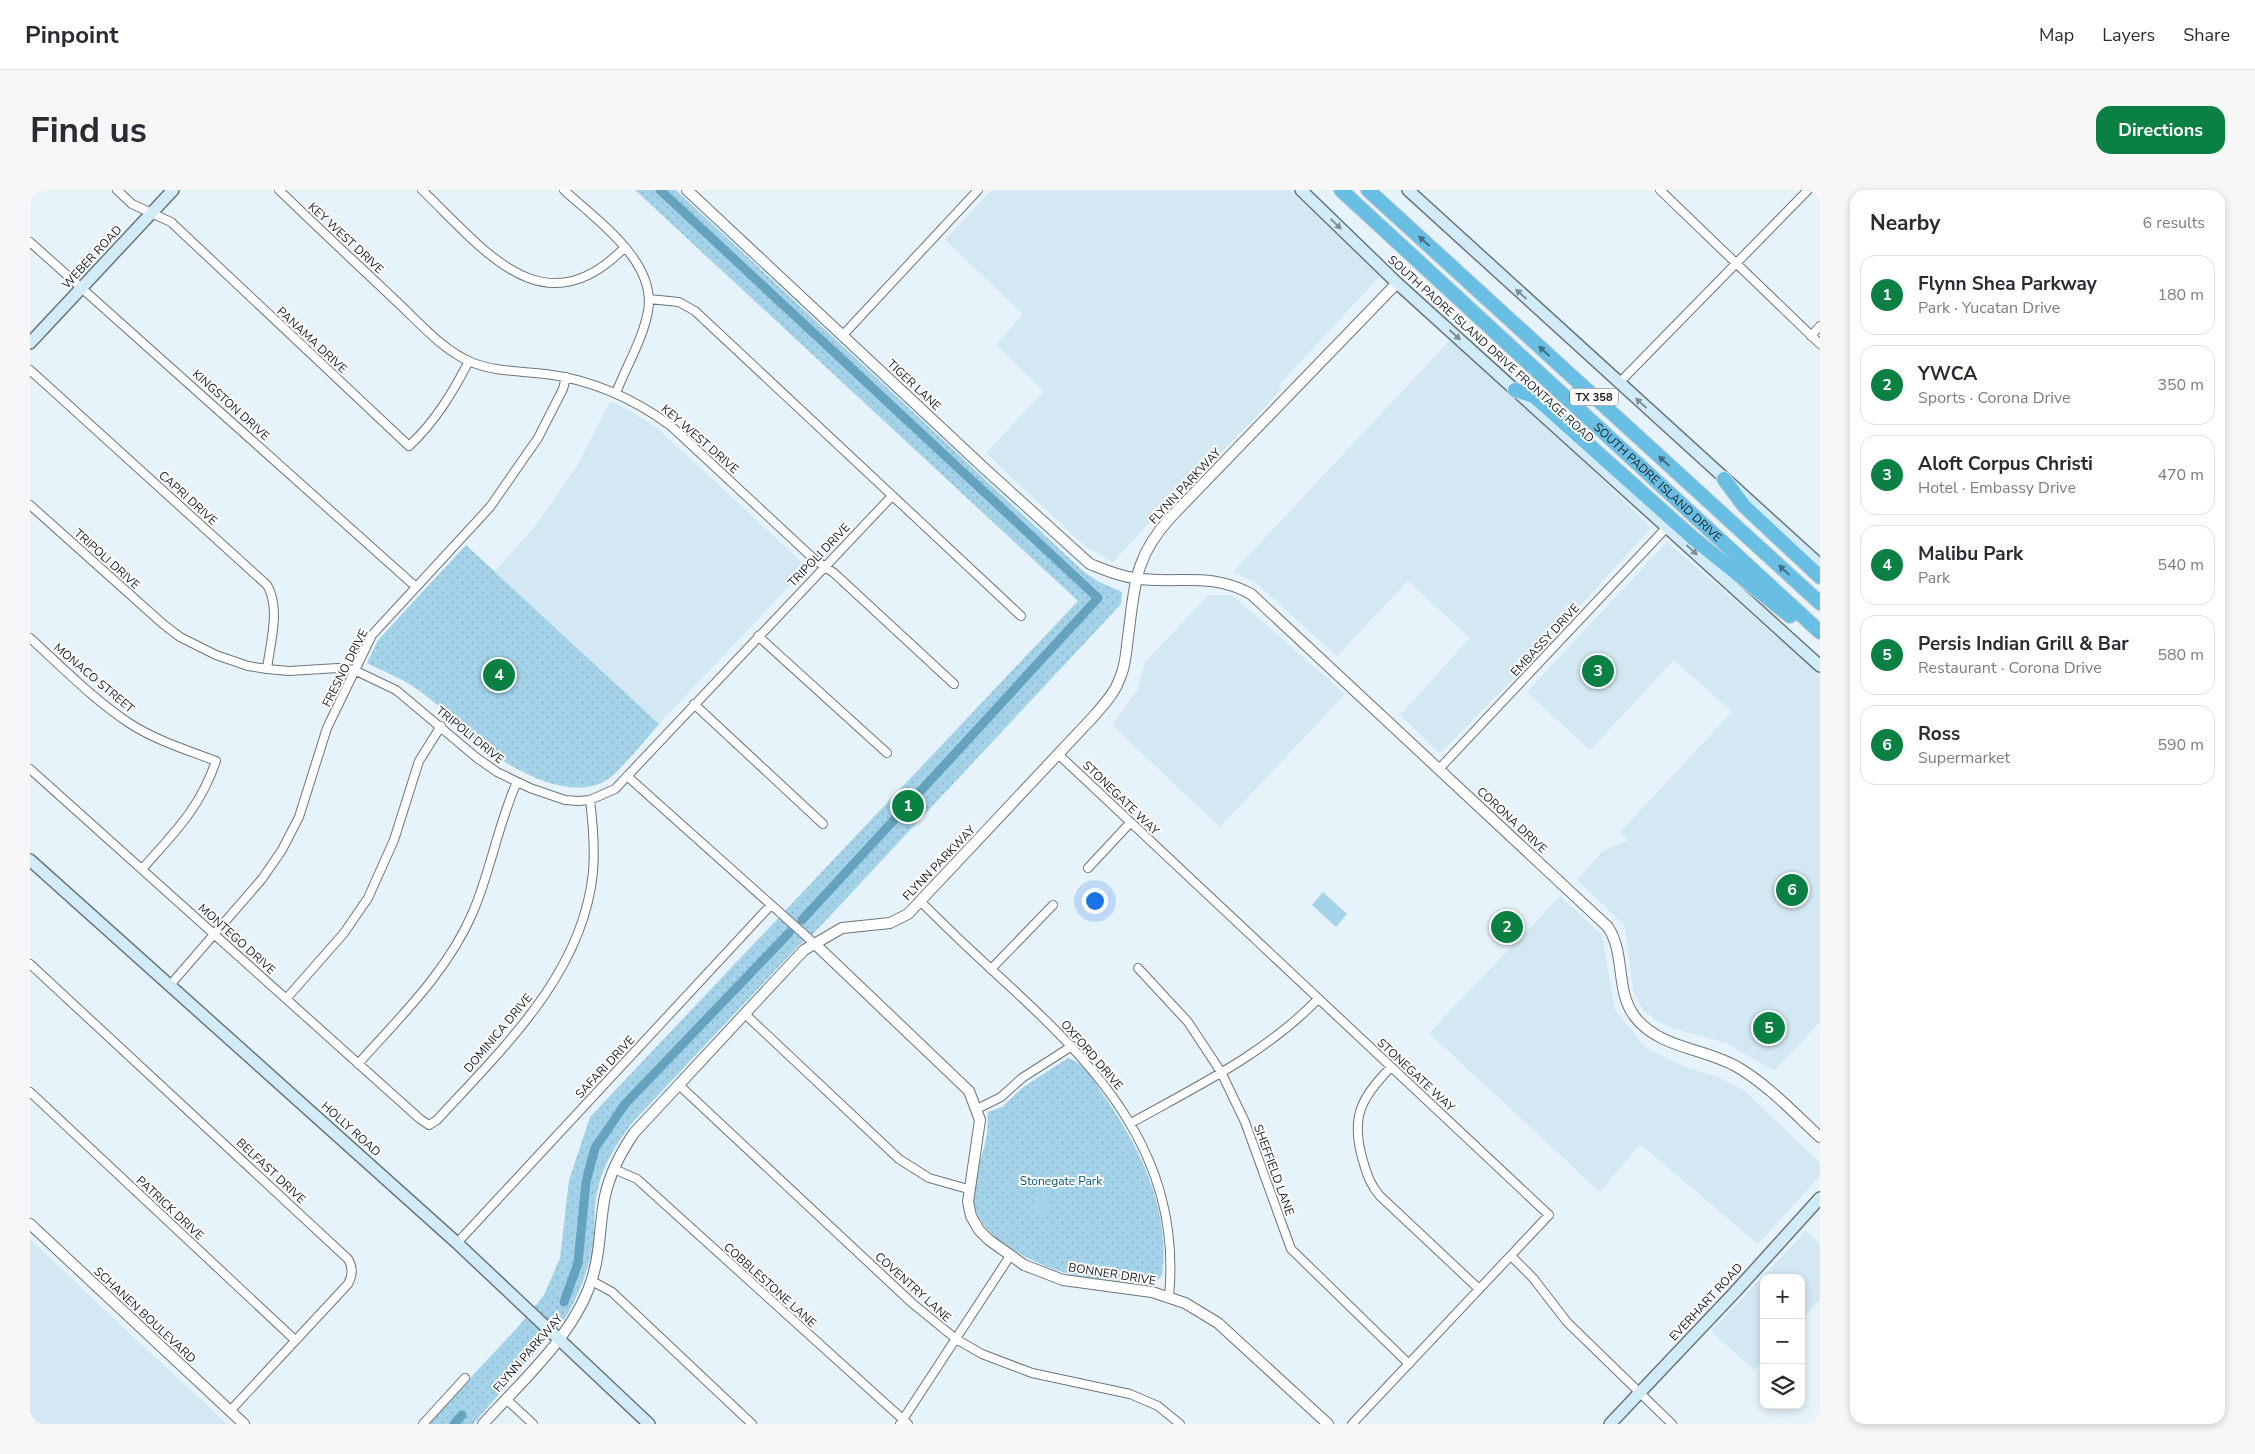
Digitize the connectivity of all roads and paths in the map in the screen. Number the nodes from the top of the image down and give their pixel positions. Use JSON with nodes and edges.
{"nodes":[{"id":1,"x":173,"y":190,"type":"edge"},
{"id":2,"x":279,"y":190,"type":"edge"},
{"id":3,"x":422,"y":190,"type":"edge"},
{"id":4,"x":564,"y":190,"type":"edge"},
{"id":5,"x":687,"y":190,"type":"edge"},
{"id":6,"x":978,"y":190,"type":"edge"},
{"id":7,"x":1301,"y":190,"type":"edge"},
{"id":8,"x":1341,"y":190,"type":"edge"},
{"id":9,"x":1368,"y":190,"type":"edge"},
{"id":10,"x":1408,"y":190,"type":"edge"},
{"id":11,"x":1660,"y":190,"type":"edge"},
{"id":12,"x":1674,"y":190,"type":"edge"},
{"id":13,"x":1808,"y":190,"type":"edge"},
{"id":14,"x":121,"y":191,"type":"edge"},
{"id":15,"x":1667,"y":197,"type":"junction"},
{"id":16,"x":152,"y":213,"type":"junction"},
{"id":17,"x":30,"y":242,"type":"edge"},
{"id":18,"x":625,"y":247,"type":"junction"},
{"id":19,"x":1738,"y":264,"type":"junction"},
{"id":20,"x":1397,"y":283,"type":"junction"},
{"id":21,"x":82,"y":288,"type":"junction"},
{"id":22,"x":648,"y":299,"type":"junction"},
{"id":23,"x":1820,"y":326,"type":"edge"},
{"id":24,"x":843,"y":335,"type":"junction"},
{"id":25,"x":1811,"y":336,"type":"junction"},
{"id":26,"x":30,"y":343,"type":"edge"},
{"id":27,"x":1820,"y":344,"type":"edge"},
{"id":28,"x":469,"y":361,"type":"junction"},
{"id":29,"x":30,"y":370,"type":"edge"},
{"id":30,"x":566,"y":378,"type":"junction"},
{"id":31,"x":1619,"y":383,"type":"junction"},
{"id":32,"x":1515,"y":390,"type":"junction"},
{"id":33,"x":616,"y":393,"type":"junction"},
{"id":34,"x":1724,"y":479,"type":"junction"},
{"id":35,"x":892,"y":496,"type":"junction"},
{"id":36,"x":30,"y":505,"type":"edge"},
{"id":37,"x":1666,"y":527,"type":"junction"},
{"id":38,"x":824,"y":566,"type":"junction"},
{"id":39,"x":1820,"y":566,"type":"edge"},
{"id":40,"x":1820,"y":577,"type":"edge"},
{"id":41,"x":1136,"y":578,"type":"junction"},
{"id":42,"x":416,"y":587,"type":"junction"},
{"id":43,"x":1820,"y":603,"type":"edge"},
{"id":44,"x":1021,"y":616,"type":"dead end"},
{"id":45,"x":1818,"y":630,"type":"edge"},
{"id":46,"x":758,"y":636,"type":"junction"},
{"id":47,"x":30,"y":638,"type":"edge"},
{"id":48,"x":1820,"y":666,"type":"edge"},
{"id":49,"x":267,"y":669,"type":"junction"},
{"id":50,"x":354,"y":670,"type":"junction"},
{"id":51,"x":954,"y":684,"type":"dead end"},
{"id":52,"x":694,"y":704,"type":"junction"},
{"id":53,"x":441,"y":726,"type":"junction"},
{"id":54,"x":888,"y":754,"type":"dead end"},
{"id":55,"x":1058,"y":755,"type":"junction"},
{"id":56,"x":30,"y":769,"type":"edge"},
{"id":57,"x":1440,"y":769,"type":"junction"},
{"id":58,"x":627,"y":776,"type":"junction"},
{"id":59,"x":517,"y":782,"type":"junction"},
{"id":60,"x":590,"y":800,"type":"junction"},
{"id":61,"x":823,"y":824,"type":"dead end"},
{"id":62,"x":1130,"y":824,"type":"junction"},
{"id":63,"x":30,"y":860,"type":"edge"},
{"id":64,"x":1088,"y":868,"type":"dead end"},
{"id":65,"x":142,"y":869,"type":"junction"},
{"id":66,"x":920,"y":902,"type":"junction"},
{"id":67,"x":1053,"y":905,"type":"dead end"},
{"id":68,"x":770,"y":906,"type":"junction"},
{"id":69,"x":214,"y":934,"type":"junction"},
{"id":70,"x":814,"y":944,"type":"junction"},
{"id":71,"x":30,"y":964,"type":"edge"},
{"id":72,"x":1138,"y":968,"type":"dead end"},
{"id":73,"x":990,"y":969,"type":"junction"},
{"id":74,"x":171,"y":984,"type":"junction"},
{"id":75,"x":286,"y":999,"type":"junction"},
{"id":76,"x":1318,"y":999,"type":"junction"},
{"id":77,"x":745,"y":1014,"type":"junction"},
{"id":78,"x":1072,"y":1046,"type":"junction"},
{"id":79,"x":358,"y":1064,"type":"junction"},
{"id":80,"x":1391,"y":1066,"type":"junction"},
{"id":81,"x":1221,"y":1072,"type":"junction"},
{"id":82,"x":679,"y":1085,"type":"junction"},
{"id":83,"x":30,"y":1092,"type":"edge"},
{"id":84,"x":977,"y":1109,"type":"junction"},
{"id":85,"x":1131,"y":1123,"type":"junction"},
{"id":86,"x":429,"y":1125,"type":"joint"},
{"id":87,"x":1820,"y":1137,"type":"edge"},
{"id":88,"x":614,"y":1169,"type":"junction"},
{"id":89,"x":968,"y":1189,"type":"junction"},
{"id":90,"x":1820,"y":1198,"type":"edge"},
{"id":91,"x":30,"y":1224,"type":"edge"},
{"id":92,"x":457,"y":1243,"type":"junction"},
{"id":93,"x":1010,"y":1256,"type":"junction"},
{"id":94,"x":1511,"y":1256,"type":"junction"},
{"id":95,"x":592,"y":1280,"type":"junction"},
{"id":96,"x":1479,"y":1289,"type":"junction"},
{"id":97,"x":1168,"y":1296,"type":"junction"},
{"id":98,"x":559,"y":1339,"type":"junction"},
{"id":99,"x":956,"y":1339,"type":"junction"},
{"id":100,"x":295,"y":1340,"type":"junction"},
{"id":101,"x":1409,"y":1364,"type":"junction"},
{"id":102,"x":465,"y":1378,"type":"dead end"},
{"id":103,"x":1640,"y":1393,"type":"junction"},
{"id":104,"x":506,"y":1399,"type":"junction"},
{"id":105,"x":230,"y":1411,"type":"junction"},
{"id":106,"x":903,"y":1423,"type":"edge"},
{"id":107,"x":244,"y":1424,"type":"edge"},
{"id":108,"x":423,"y":1424,"type":"edge"},
{"id":109,"x":483,"y":1424,"type":"edge"},
{"id":110,"x":533,"y":1424,"type":"edge"},
{"id":111,"x":649,"y":1424,"type":"edge"},
{"id":112,"x":752,"y":1424,"type":"edge"},
{"id":113,"x":1180,"y":1424,"type":"edge"},
{"id":114,"x":1328,"y":1424,"type":"edge"},
{"id":115,"x":1352,"y":1424,"type":"edge"},
{"id":116,"x":1610,"y":1424,"type":"edge"},
{"id":117,"x":1672,"y":1424,"type":"edge"}],
"edges":[{"from":1,"to":16,"type":"main road","name":"WEBER ROAD"},
{"from":2,"to":28,"type":"street","name":"KEY WEST DRIVE"},
{"from":3,"to":18,"type":"street"},
{"from":4,"to":18,"type":"street"},
{"from":5,"to":24,"type":"street","name":"TIGER LANE"},
{"from":6,"to":24,"type":"street"},
{"from":7,"to":20,"type":"main road","name":"SOUTH PADRE ISLAND DRIVE FRONTAGE ROAD","one_way":true},
{"from":8,"to":45,"type":"highway","name":"SOUTH PADRE ISLAND DRIVE","number":"TX 358"},
{"from":43,"to":9,"type":"highway","name":"SOUTH PADRE ISLAND DRIVE","number":"TX 358","one_way":true},
{"from":31,"to":10,"type":"main road","one_way":true},
{"from":11,"to":15,"type":"street"},
{"from":12,"to":15,"type":"street"},
{"from":13,"to":19,"type":"street"},
{"from":14,"to":16,"type":"street","name":"PANAMA DRIVE"},
{"from":15,"to":19,"type":"street"},
{"from":16,"to":21,"type":"main road","name":"WEBER ROAD"},
{"from":16,"to":28,"type":"street","name":"PANAMA DRIVE"},
{"from":17,"to":21,"type":"street","name":"KINGSTON DRIVE"},
{"from":18,"to":22,"type":"street"},
{"from":19,"to":25,"type":"street"},
{"from":19,"to":31,"type":"street"},
{"from":20,"to":32,"type":"main road","name":"SOUTH PADRE ISLAND DRIVE FRONTAGE ROAD","one_way":true},
{"from":20,"to":41,"type":"street","name":"FLYNN PARKWAY"},
{"from":21,"to":26,"type":"main road","name":"WEBER ROAD"},
{"from":21,"to":42,"type":"street","name":"KINGSTON DRIVE"},
{"from":22,"to":33,"type":"street"},
{"from":22,"to":35,"type":"street"},
{"from":23,"to":25,"type":"street"},
{"from":24,"to":41,"type":"street","name":"TIGER LANE"},
{"from":25,"to":27,"type":"street"},
{"from":28,"to":30,"type":"street","name":"KEY WEST DRIVE"},
{"from":29,"to":49,"type":"street","name":"CAPRI DRIVE"},
{"from":30,"to":33,"type":"street","name":"KEY WEST DRIVE"},
{"from":30,"to":42,"type":"street","name":"FRESNO DRIVE"},
{"from":34,"to":31,"type":"main road","one_way":true},
{"from":32,"to":37,"type":"main road","name":"SOUTH PADRE ISLAND DRIVE FRONTAGE ROAD"},
{"from":32,"to":45,"type":"highway"},
{"from":33,"to":38,"type":"street","name":"KEY WEST DRIVE"},
{"from":34,"to":39,"type":"main road"},
{"from":34,"to":40,"type":"highway"},
{"from":35,"to":38,"type":"street","name":"TRIPOLI DRIVE"},
{"from":35,"to":44,"type":"street"},
{"from":36,"to":49,"type":"street","name":"TRIPOLI DRIVE"},
{"from":37,"to":48,"type":"main road","name":"SOUTH PADRE ISLAND DRIVE FRONTAGE ROAD","one_way":true},
{"from":37,"to":57,"type":"street","name":"EMBASSY DRIVE"},
{"from":38,"to":46,"type":"street","name":"TRIPOLI DRIVE"},
{"from":38,"to":51,"type":"street","name":"KEY WEST DRIVE"},
{"from":41,"to":55,"type":"street","name":"FLYNN PARKWAY"},
{"from":41,"to":57,"type":"street","name":"CORONA DRIVE"},
{"from":42,"to":50,"type":"street","name":"FRESNO DRIVE"},
{"from":46,"to":52,"type":"street","name":"TRIPOLI DRIVE"},
{"from":46,"to":54,"type":"street"},
{"from":47,"to":65,"type":"street","name":"MONACO STREET"},
{"from":49,"to":50,"type":"street","name":"TRIPOLI DRIVE"},
{"from":50,"to":53,"type":"street","name":"TRIPOLI DRIVE"},
{"from":50,"to":69,"type":"street","name":"FRESNO DRIVE"},
{"from":52,"to":58,"type":"street","name":"TRIPOLI DRIVE"},
{"from":52,"to":61,"type":"street"},
{"from":53,"to":59,"type":"street","name":"TRIPOLI DRIVE"},
{"from":53,"to":75,"type":"street"},
{"from":55,"to":62,"type":"street","name":"STONEGATE WAY"},
{"from":55,"to":66,"type":"street","name":"FLYNN PARKWAY"},
{"from":56,"to":65,"type":"street","name":"MONTEGO DRIVE"},
{"from":57,"to":87,"type":"street","name":"CORONA DRIVE"},
{"from":58,"to":60,"type":"street","name":"TRIPOLI DRIVE"},
{"from":58,"to":68,"type":"street"},
{"from":59,"to":60,"type":"street","name":"TRIPOLI DRIVE"},
{"from":59,"to":79,"type":"street"},
{"from":60,"to":86,"type":"street","name":"DOMINICA DRIVE"},
{"from":62,"to":64,"type":"street"},
{"from":62,"to":76,"type":"street","name":"STONEGATE WAY"},
{"from":63,"to":74,"type":"main road","name":"HOLLY ROAD"},
{"from":65,"to":69,"type":"street","name":"MONTEGO DRIVE"},
{"from":66,"to":70,"type":"street","name":"FLYNN PARKWAY"},
{"from":66,"to":73,"type":"street","name":"OXFORD DRIVE"},
{"from":67,"to":73,"type":"street"},
{"from":68,"to":70,"type":"street"},
{"from":68,"to":92,"type":"street","name":"SAFARI DRIVE"},
{"from":69,"to":74,"type":"street","name":"FRESNO DRIVE"},
{"from":69,"to":75,"type":"street","name":"MONTEGO DRIVE"},
{"from":70,"to":77,"type":"street","name":"FLYNN PARKWAY"},
{"from":70,"to":84,"type":"street","name":"BONNER DRIVE"},
{"from":71,"to":100,"type":"street","name":"BELFAST DRIVE"},
{"from":72,"to":81,"type":"street","name":"SHEFFIELD LANE"},
{"from":73,"to":78,"type":"street","name":"OXFORD DRIVE"},
{"from":74,"to":92,"type":"main road","name":"HOLLY ROAD"},
{"from":75,"to":79,"type":"street","name":"MONTEGO DRIVE"},
{"from":76,"to":80,"type":"street","name":"STONEGATE WAY"},
{"from":76,"to":81,"type":"street"},
{"from":77,"to":82,"type":"street","name":"FLYNN PARKWAY"},
{"from":77,"to":89,"type":"street"},
{"from":78,"to":84,"type":"street"},
{"from":78,"to":85,"type":"street","name":"OXFORD DRIVE"},
{"from":79,"to":86,"type":"street","name":"MONTEGO DRIVE"},
{"from":80,"to":94,"type":"street","name":"STONEGATE WAY"},
{"from":80,"to":96,"type":"street"},
{"from":81,"to":85,"type":"street"},
{"from":81,"to":101,"type":"street","name":"SHEFFIELD LANE"},
{"from":82,"to":88,"type":"street","name":"FLYNN PARKWAY"},
{"from":82,"to":99,"type":"street","name":"COVENTRY LANE"},
{"from":83,"to":100,"type":"street","name":"PATRICK DRIVE"},
{"from":84,"to":89,"type":"street","name":"BONNER DRIVE"},
{"from":85,"to":97,"type":"street","name":"OXFORD DRIVE"},
{"from":88,"to":95,"type":"street","name":"FLYNN PARKWAY"},
{"from":88,"to":106,"type":"street","name":"COBBLESTONE LANE"},
{"from":89,"to":93,"type":"street","name":"BONNER DRIVE"},
{"from":90,"to":103,"type":"main road","name":"EVERHART ROAD"},
{"from":91,"to":105,"type":"street","name":"SCHANEN BOULEVARD"},
{"from":92,"to":98,"type":"main road","name":"HOLLY ROAD"},
{"from":93,"to":97,"type":"street","name":"BONNER DRIVE"},
{"from":93,"to":99,"type":"street"},
{"from":94,"to":96,"type":"street","name":"STONEGATE WAY"},
{"from":94,"to":103,"type":"street"},
{"from":95,"to":98,"type":"street","name":"FLYNN PARKWAY"},
{"from":95,"to":112,"type":"street"},
{"from":96,"to":101,"type":"street","name":"STONEGATE WAY"},
{"from":97,"to":114,"type":"street","name":"BONNER DRIVE"},
{"from":98,"to":104,"type":"street","name":"FLYNN PARKWAY"},
{"from":98,"to":111,"type":"main road","name":"HOLLY ROAD"},
{"from":99,"to":106,"type":"street"},
{"from":99,"to":113,"type":"street","name":"COVENTRY LANE"},
{"from":100,"to":105,"type":"street","name":"BELFAST DRIVE"},
{"from":101,"to":115,"type":"street","name":"STONEGATE WAY"},
{"from":102,"to":108,"type":"street"},
{"from":103,"to":116,"type":"main road","name":"EVERHART ROAD"},
{"from":103,"to":117,"type":"street"},
{"from":104,"to":109,"type":"street","name":"FLYNN PARKWAY"},
{"from":104,"to":110,"type":"street"},
{"from":105,"to":107,"type":"street","name":"SCHANEN BOULEVARD"}]}
